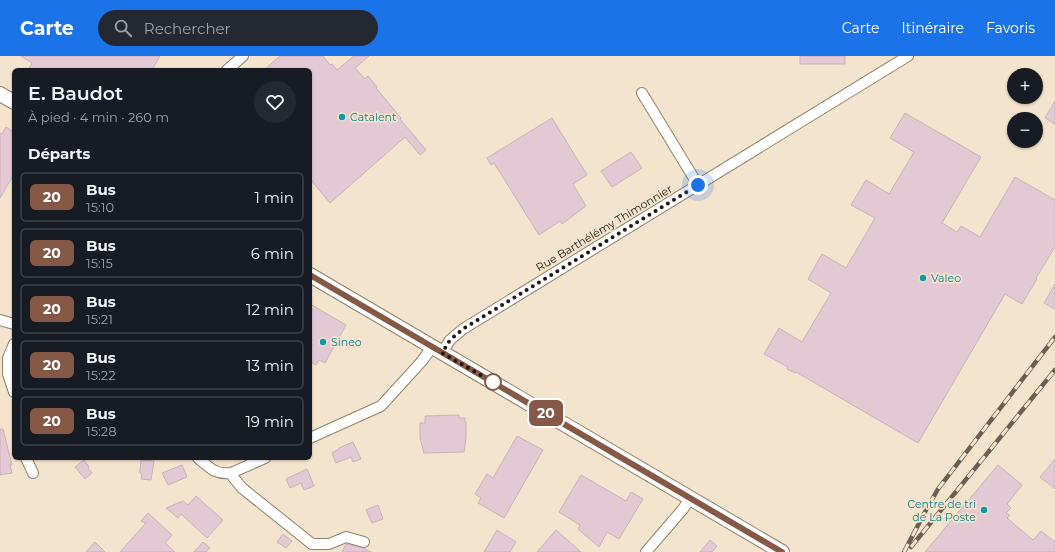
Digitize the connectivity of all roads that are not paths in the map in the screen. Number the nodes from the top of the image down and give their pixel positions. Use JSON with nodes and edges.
{"nodes":[{"id":1,"x":243,"y":56,"type":"edge"},
{"id":2,"x":908,"y":56,"type":"edge"},
{"id":3,"x":229,"y":68,"type":"edge"},
{"id":4,"x":642,"y":93,"type":"dead end"},
{"id":5,"x":0,"y":94,"type":"edge"},
{"id":6,"x":12,"y":101,"type":"edge"},
{"id":7,"x":698,"y":185,"type":"junction"},
{"id":8,"x":312,"y":276,"type":"edge"},
{"id":9,"x":0,"y":320,"type":"edge"},
{"id":10,"x":12,"y":323,"type":"edge"},
{"id":11,"x":12,"y":349,"type":"edge"},
{"id":12,"x":437,"y":350,"type":"junction"},
{"id":13,"x":12,"y":386,"type":"edge"},
{"id":14,"x":312,"y":437,"type":"edge"},
{"id":15,"x":27,"y":460,"type":"edge"},
{"id":16,"x":201,"y":460,"type":"edge"},
{"id":17,"x":260,"y":460,"type":"edge"},
{"id":18,"x":33,"y":473,"type":"dead end"},
{"id":19,"x":231,"y":473,"type":"junction"},
{"id":20,"x":690,"y":498,"type":"junction"},
{"id":21,"x":364,"y":542,"type":"dead end"},
{"id":22,"x":646,"y":552,"type":"edge"},
{"id":23,"x":782,"y":552,"type":"edge"}],
"edges":[{"from":1,"to":3,"type":"street"},
{"from":2,"to":7,"type":"street","name":"Rue Barthélémy Thimonnier"},
{"from":4,"to":7,"type":"street"},
{"from":5,"to":6,"type":"street"},
{"from":7,"to":12,"type":"street","name":"Rue Barthélémy Thimonnier"},
{"from":8,"to":12,"type":"street"},
{"from":9,"to":10,"type":"street"},
{"from":11,"to":13,"type":"street"},
{"from":12,"to":14,"type":"street","name":"Rue Barthélémy Thimonnier"},
{"from":12,"to":20,"type":"street"},
{"from":15,"to":18,"type":"street"},
{"from":16,"to":19,"type":"street"},
{"from":17,"to":19,"type":"street"},
{"from":19,"to":21,"type":"street"},
{"from":20,"to":22,"type":"street"},
{"from":20,"to":23,"type":"street"}]}
